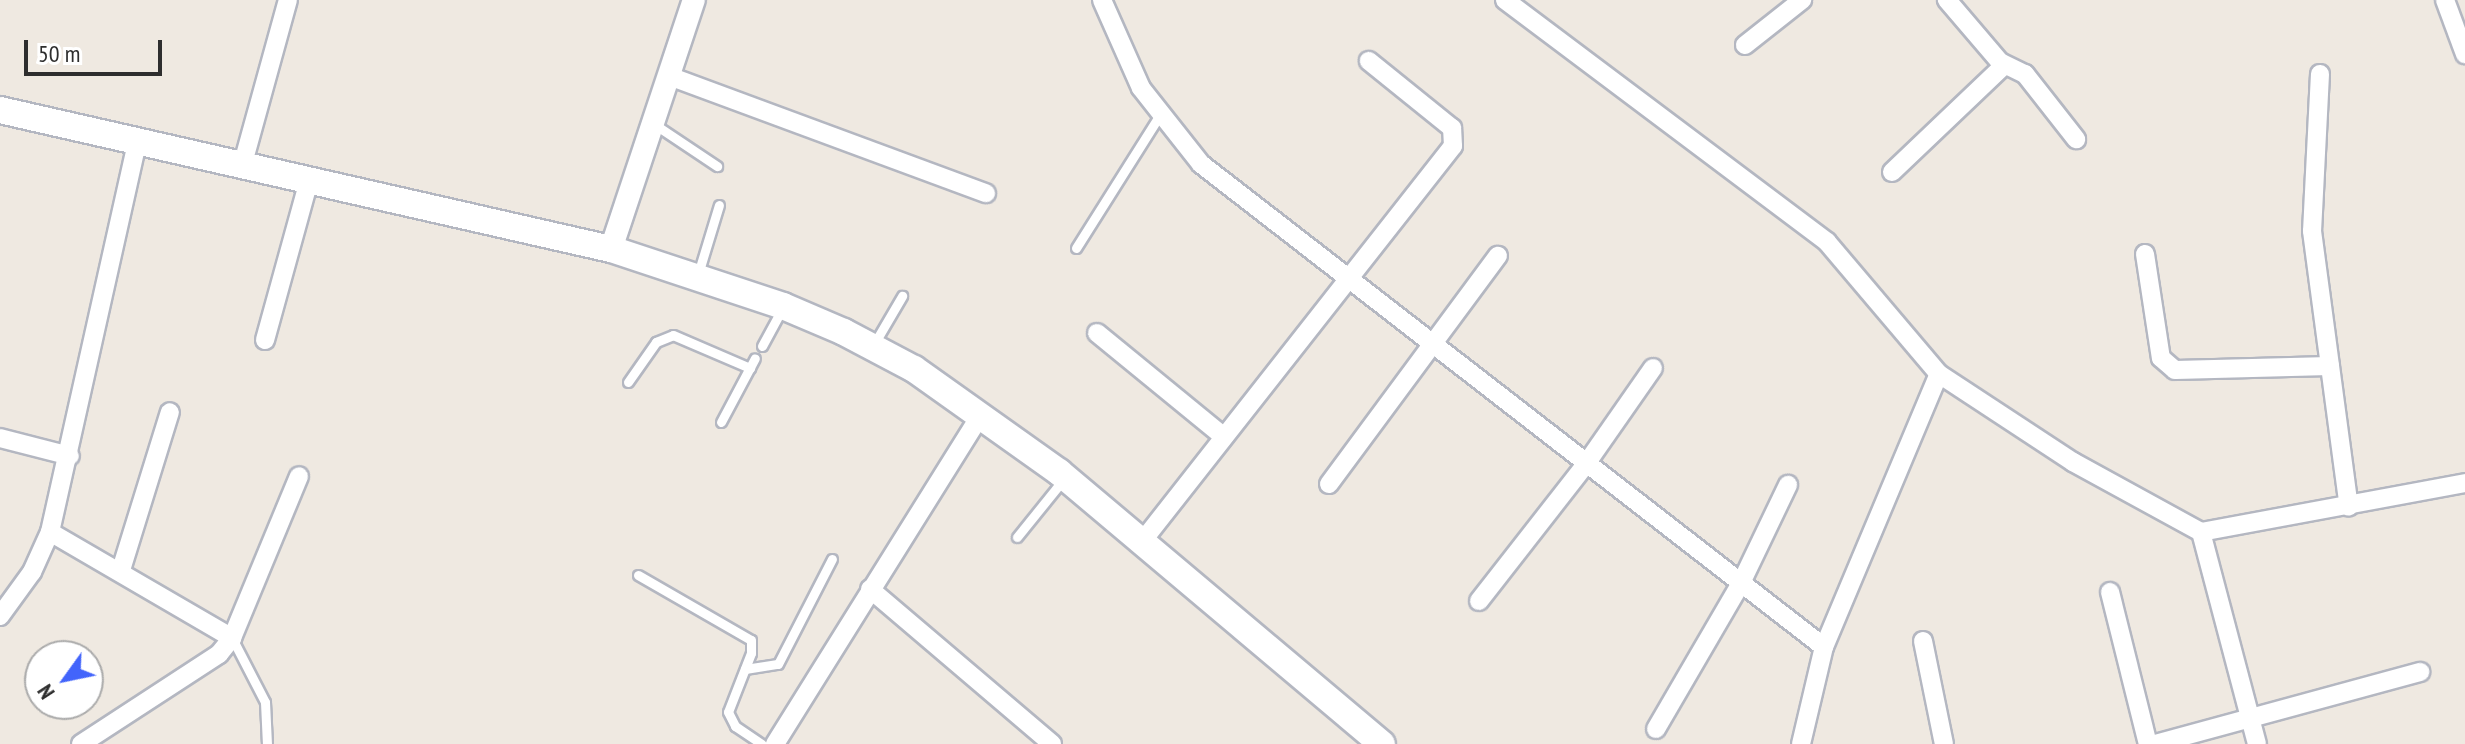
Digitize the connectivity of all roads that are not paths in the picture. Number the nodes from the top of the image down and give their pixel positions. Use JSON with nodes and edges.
{"nodes":[{"id":1,"x":288,"y":0,"type":"edge"},
{"id":2,"x":694,"y":0,"type":"edge"},
{"id":3,"x":1102,"y":0,"type":"edge"},
{"id":4,"x":1505,"y":0,"type":"edge"},
{"id":5,"x":1802,"y":0,"type":"edge"},
{"id":6,"x":2445,"y":0,"type":"edge"},
{"id":7,"x":1951,"y":2,"type":"edge"},
{"id":8,"x":1745,"y":45,"type":"dead end"},
{"id":9,"x":2465,"y":54,"type":"edge"},
{"id":10,"x":1369,"y":61,"type":"dead end"},
{"id":11,"x":2000,"y":62,"type":"junction"},
{"id":12,"x":2320,"y":74,"type":"dead end"},
{"id":13,"x":669,"y":76,"type":"junction"},
{"id":14,"x":0,"y":110,"type":"edge"},
{"id":15,"x":1159,"y":116,"type":"junction"},
{"id":16,"x":653,"y":124,"type":"junction"},
{"id":17,"x":2076,"y":139,"type":"dead end"},
{"id":18,"x":137,"y":143,"type":"junction"},
{"id":19,"x":243,"y":163,"type":"junction"},
{"id":20,"x":717,"y":166,"type":"dead end"},
{"id":21,"x":1892,"y":172,"type":"dead end"},
{"id":22,"x":310,"y":177,"type":"junction"},
{"id":23,"x":986,"y":193,"type":"dead end"},
{"id":24,"x":719,"y":205,"type":"dead end"},
{"id":25,"x":1076,"y":248,"type":"dead end"},
{"id":26,"x":611,"y":249,"type":"junction"},
{"id":27,"x":2145,"y":254,"type":"dead end"},
{"id":28,"x":1498,"y":256,"type":"dead end"},
{"id":29,"x":697,"y":277,"type":"junction"},
{"id":30,"x":1347,"y":280,"type":"junction"},
{"id":31,"x":902,"y":296,"type":"dead end"},
{"id":32,"x":783,"y":306,"type":"junction"},
{"id":33,"x":1097,"y":333,"type":"dead end"},
{"id":34,"x":265,"y":340,"type":"dead end"},
{"id":35,"x":1432,"y":345,"type":"junction"},
{"id":36,"x":762,"y":346,"type":"dead end"},
{"id":37,"x":872,"y":347,"type":"junction"},
{"id":38,"x":755,"y":358,"type":"dead end"},
{"id":39,"x":2330,"y":366,"type":"junction"},
{"id":40,"x":750,"y":368,"type":"junction"},
{"id":41,"x":1653,"y":368,"type":"dead end"},
{"id":42,"x":1939,"y":374,"type":"junction"},
{"id":43,"x":628,"y":382,"type":"dead end"},
{"id":44,"x":170,"y":412,"type":"dead end"},
{"id":45,"x":981,"y":414,"type":"junction"},
{"id":46,"x":721,"y":422,"type":"dead end"},
{"id":47,"x":1224,"y":437,"type":"junction"},
{"id":48,"x":0,"y":438,"type":"edge"},
{"id":49,"x":70,"y":456,"type":"junction"},
{"id":50,"x":1586,"y":464,"type":"junction"},
{"id":51,"x":299,"y":476,"type":"dead end"},
{"id":52,"x":1065,"y":478,"type":"junction"},
{"id":53,"x":2465,"y":483,"type":"edge"},
{"id":54,"x":1329,"y":484,"type":"dead end"},
{"id":55,"x":1788,"y":485,"type":"dead end"},
{"id":56,"x":2349,"y":507,"type":"junction"},
{"id":57,"x":50,"y":532,"type":"junction"},
{"id":58,"x":2201,"y":532,"type":"junction"},
{"id":59,"x":1017,"y":537,"type":"dead end"},
{"id":60,"x":1141,"y":543,"type":"junction"},
{"id":61,"x":832,"y":559,"type":"dead end"},
{"id":62,"x":121,"y":570,"type":"junction"},
{"id":63,"x":638,"y":575,"type":"dead end"},
{"id":64,"x":1741,"y":583,"type":"junction"},
{"id":65,"x":870,"y":589,"type":"junction"},
{"id":66,"x":2110,"y":592,"type":"dead end"},
{"id":67,"x":1479,"y":601,"type":"dead end"},
{"id":68,"x":3,"y":611,"type":"edge"},
{"id":69,"x":232,"y":638,"type":"junction"},
{"id":70,"x":1923,"y":641,"type":"dead end"},
{"id":71,"x":1824,"y":647,"type":"junction"},
{"id":72,"x":745,"y":669,"type":"junction"},
{"id":73,"x":2420,"y":672,"type":"dead end"},
{"id":74,"x":2251,"y":720,"type":"junction"},
{"id":75,"x":1656,"y":729,"type":"dead end"},
{"id":76,"x":81,"y":744,"type":"edge"},
{"id":77,"x":267,"y":744,"type":"edge"},
{"id":78,"x":762,"y":744,"type":"edge"},
{"id":79,"x":775,"y":744,"type":"edge"},
{"id":80,"x":1052,"y":744,"type":"edge"},
{"id":81,"x":1382,"y":744,"type":"edge"},
{"id":82,"x":1801,"y":744,"type":"edge"},
{"id":83,"x":1944,"y":744,"type":"edge"},
{"id":84,"x":2148,"y":744,"type":"edge"},
{"id":85,"x":2155,"y":744,"type":"edge"},
{"id":86,"x":2257,"y":744,"type":"edge"}],
"edges":[{"from":1,"to":19,"type":"street"},
{"from":2,"to":13,"type":"street"},
{"from":3,"to":15,"type":"street"},
{"from":4,"to":42,"type":"street"},
{"from":5,"to":8,"type":"street"},
{"from":6,"to":9,"type":"street"},
{"from":7,"to":11,"type":"street"},
{"from":10,"to":30,"type":"street"},
{"from":11,"to":17,"type":"street"},
{"from":11,"to":21,"type":"street"},
{"from":12,"to":39,"type":"street"},
{"from":13,"to":16,"type":"street"},
{"from":13,"to":23,"type":"street"},
{"from":14,"to":18,"type":"main road"},
{"from":15,"to":25,"type":"lane"},
{"from":15,"to":30,"type":"street"},
{"from":16,"to":20,"type":"lane"},
{"from":16,"to":26,"type":"street"},
{"from":18,"to":19,"type":"main road"},
{"from":18,"to":49,"type":"street"},
{"from":19,"to":22,"type":"main road"},
{"from":22,"to":26,"type":"main road"},
{"from":22,"to":34,"type":"street"},
{"from":24,"to":29,"type":"lane"},
{"from":26,"to":29,"type":"main road"},
{"from":27,"to":39,"type":"street"},
{"from":28,"to":35,"type":"street"},
{"from":29,"to":32,"type":"main road"},
{"from":30,"to":35,"type":"street"},
{"from":30,"to":47,"type":"street"},
{"from":31,"to":37,"type":"lane"},
{"from":32,"to":36,"type":"lane"},
{"from":32,"to":37,"type":"main road"},
{"from":33,"to":47,"type":"street"},
{"from":35,"to":50,"type":"street"},
{"from":35,"to":54,"type":"street"},
{"from":37,"to":45,"type":"main road"},
{"from":38,"to":40,"type":"lane"},
{"from":39,"to":56,"type":"street"},
{"from":40,"to":43,"type":"lane"},
{"from":40,"to":46,"type":"lane"},
{"from":41,"to":50,"type":"street"},
{"from":42,"to":58,"type":"street"},
{"from":42,"to":71,"type":"street"},
{"from":44,"to":62,"type":"street"},
{"from":45,"to":52,"type":"main road"},
{"from":45,"to":65,"type":"street"},
{"from":47,"to":60,"type":"street"},
{"from":48,"to":49,"type":"street"},
{"from":49,"to":57,"type":"street"},
{"from":50,"to":64,"type":"street"},
{"from":50,"to":67,"type":"street"},
{"from":51,"to":69,"type":"street"},
{"from":52,"to":59,"type":"lane"},
{"from":52,"to":60,"type":"main road"},
{"from":53,"to":56,"type":"street"},
{"from":55,"to":64,"type":"street"},
{"from":56,"to":58,"type":"street"},
{"from":57,"to":62,"type":"street"},
{"from":57,"to":68,"type":"street"},
{"from":58,"to":74,"type":"street"},
{"from":60,"to":81,"type":"main road"},
{"from":61,"to":72,"type":"lane"},
{"from":62,"to":69,"type":"street"},
{"from":63,"to":72,"type":"lane"},
{"from":64,"to":71,"type":"street"},
{"from":64,"to":75,"type":"street"},
{"from":65,"to":79,"type":"street"},
{"from":65,"to":80,"type":"street"},
{"from":66,"to":84,"type":"street"},
{"from":69,"to":76,"type":"street"},
{"from":69,"to":77,"type":"lane"},
{"from":70,"to":83,"type":"street"},
{"from":71,"to":82,"type":"street"},
{"from":72,"to":78,"type":"lane"},
{"from":73,"to":74,"type":"street"},
{"from":74,"to":85,"type":"street"},
{"from":74,"to":86,"type":"street"}]}
